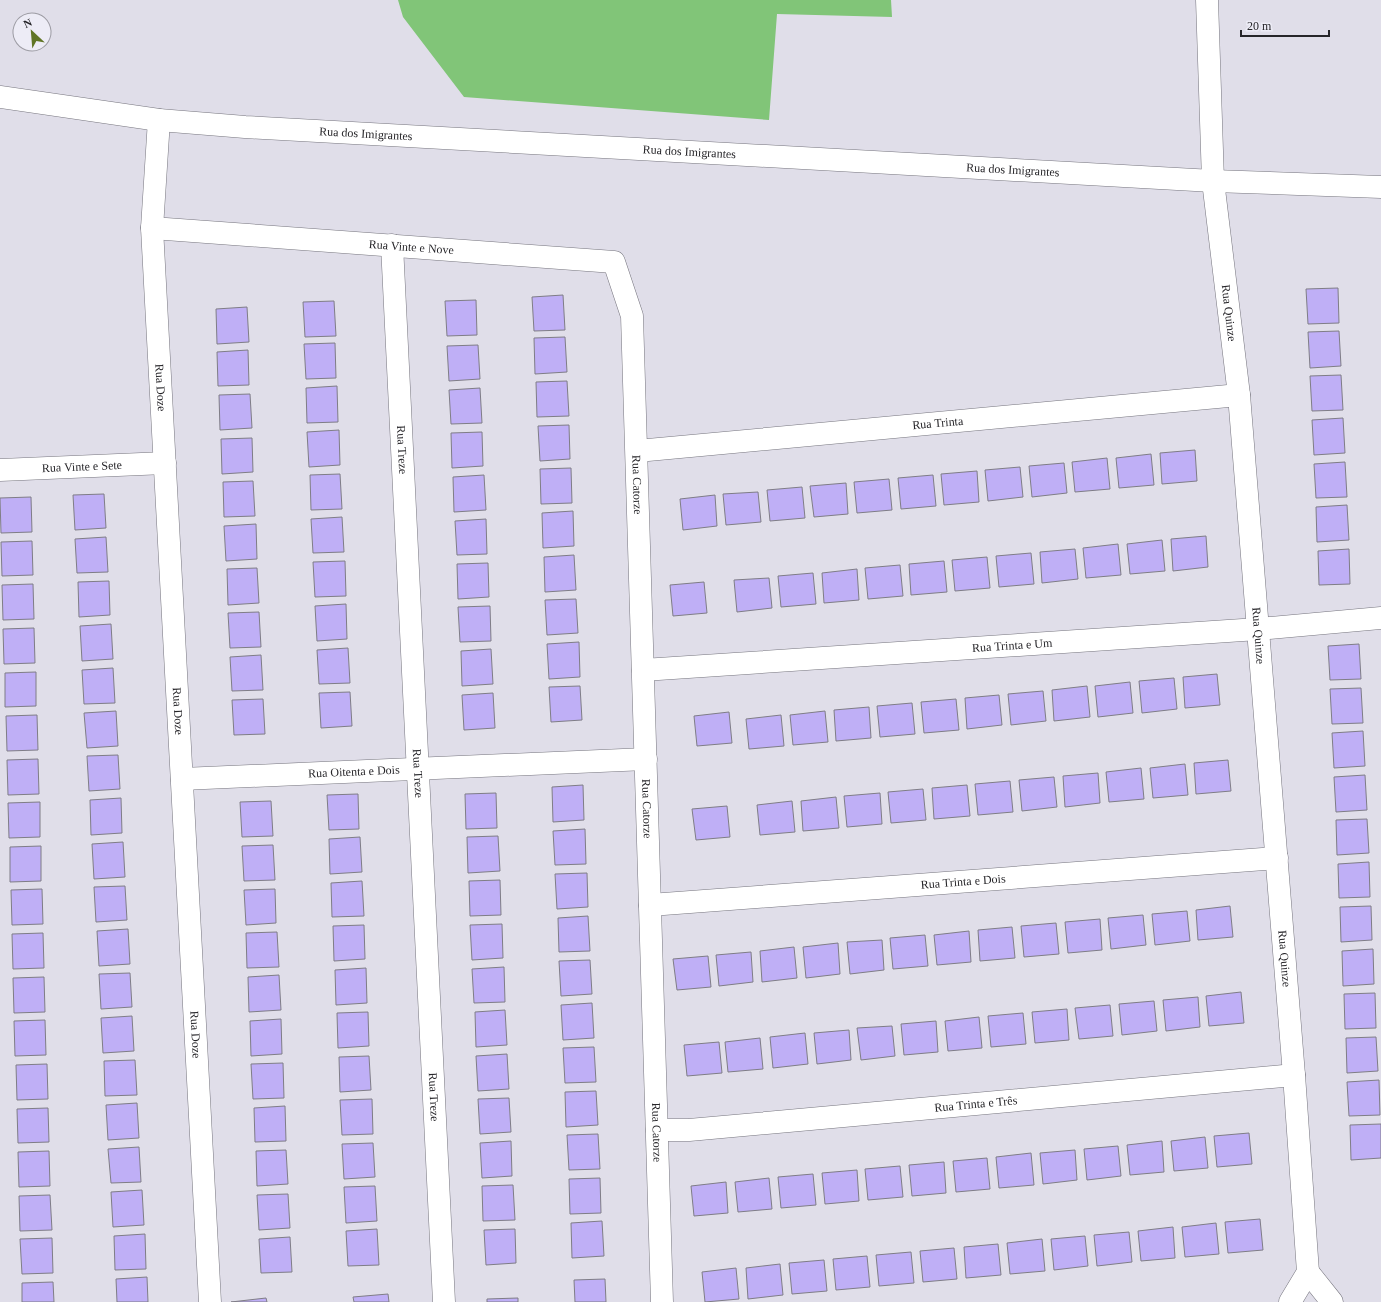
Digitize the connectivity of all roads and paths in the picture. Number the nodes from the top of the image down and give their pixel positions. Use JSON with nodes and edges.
{"nodes":[{"id":1,"x":1207,"y":0,"type":"edge"},
{"id":2,"x":0,"y":97,"type":"edge"},
{"id":3,"x":158,"y":120,"type":"junction"},
{"id":4,"x":1213,"y":181,"type":"junction"},
{"id":5,"x":1381,"y":188,"type":"edge"},
{"id":6,"x":152,"y":228,"type":"junction"},
{"id":7,"x":392,"y":245,"type":"junction"},
{"id":8,"x":632,"y":316,"type":"joint"},
{"id":9,"x":1239,"y":395,"type":"junction"},
{"id":10,"x":637,"y":451,"type":"junction"},
{"id":11,"x":165,"y":463,"type":"junction"},
{"id":12,"x":0,"y":470,"type":"edge"},
{"id":13,"x":1381,"y":618,"type":"edge"},
{"id":14,"x":1258,"y":629,"type":"junction"},
{"id":15,"x":643,"y":670,"type":"junction"},
{"id":16,"x":646,"y":760,"type":"junction"},
{"id":17,"x":418,"y":770,"type":"junction"},
{"id":18,"x":182,"y":779,"type":"junction"},
{"id":19,"x":1276,"y":858,"type":"junction"},
{"id":20,"x":650,"y":905,"type":"junction"},
{"id":21,"x":1294,"y":1075,"type":"junction"},
{"id":22,"x":657,"y":1130,"type":"junction"},
{"id":23,"x":1308,"y":1272,"type":"junction"},
{"id":24,"x":210,"y":1302,"type":"edge"},
{"id":25,"x":444,"y":1302,"type":"edge"},
{"id":26,"x":662,"y":1302,"type":"edge"},
{"id":27,"x":1290,"y":1302,"type":"edge"},
{"id":28,"x":1332,"y":1302,"type":"edge"}],
"edges":[{"from":1,"to":4,"type":"street","name":"Rua Quinze"},
{"from":2,"to":3,"type":"street","name":"Rua dos Imigrantes"},
{"from":3,"to":4,"type":"street","name":"Rua dos Imigrantes"},
{"from":3,"to":6,"type":"street","name":"Rua Doze"},
{"from":4,"to":5,"type":"street","name":"Rua dos Imigrantes"},
{"from":4,"to":9,"type":"street","name":"Rua Quinze"},
{"from":6,"to":7,"type":"street","name":"Rua Vinte e Nove"},
{"from":6,"to":11,"type":"street","name":"Rua Doze"},
{"from":7,"to":8,"type":"street","name":"Rua Vinte e Nove"},
{"from":7,"to":17,"type":"street","name":"Rua Treze"},
{"from":8,"to":10,"type":"street","name":"Rua Catorze"},
{"from":9,"to":10,"type":"street","name":"Rua Trinta"},
{"from":9,"to":14,"type":"street","name":"Rua Quinze"},
{"from":10,"to":15,"type":"street","name":"Rua Catorze"},
{"from":11,"to":12,"type":"street","name":"Rua Vinte e Sete"},
{"from":11,"to":18,"type":"street","name":"Rua Doze"},
{"from":13,"to":14,"type":"street","name":"Rua Trinta e Um"},
{"from":14,"to":15,"type":"street","name":"Rua Trinta e Um"},
{"from":14,"to":19,"type":"street","name":"Rua Quinze"},
{"from":15,"to":16,"type":"street","name":"Rua Catorze"},
{"from":16,"to":17,"type":"street","name":"Rua Oitenta e Dois"},
{"from":16,"to":20,"type":"street","name":"Rua Catorze"},
{"from":17,"to":18,"type":"street","name":"Rua Oitenta e Dois"},
{"from":17,"to":25,"type":"street","name":"Rua Treze"},
{"from":18,"to":24,"type":"street","name":"Rua Doze"},
{"from":19,"to":20,"type":"street","name":"Rua Trinta e Dois"},
{"from":19,"to":21,"type":"street","name":"Rua Quinze"},
{"from":20,"to":22,"type":"street","name":"Rua Catorze"},
{"from":21,"to":22,"type":"street","name":"Rua Trinta e Três"},
{"from":21,"to":23,"type":"street","name":"Rua Quinze"},
{"from":22,"to":26,"type":"street","name":"Rua Catorze"},
{"from":23,"to":27,"type":"street"},
{"from":23,"to":28,"type":"street"}]}
